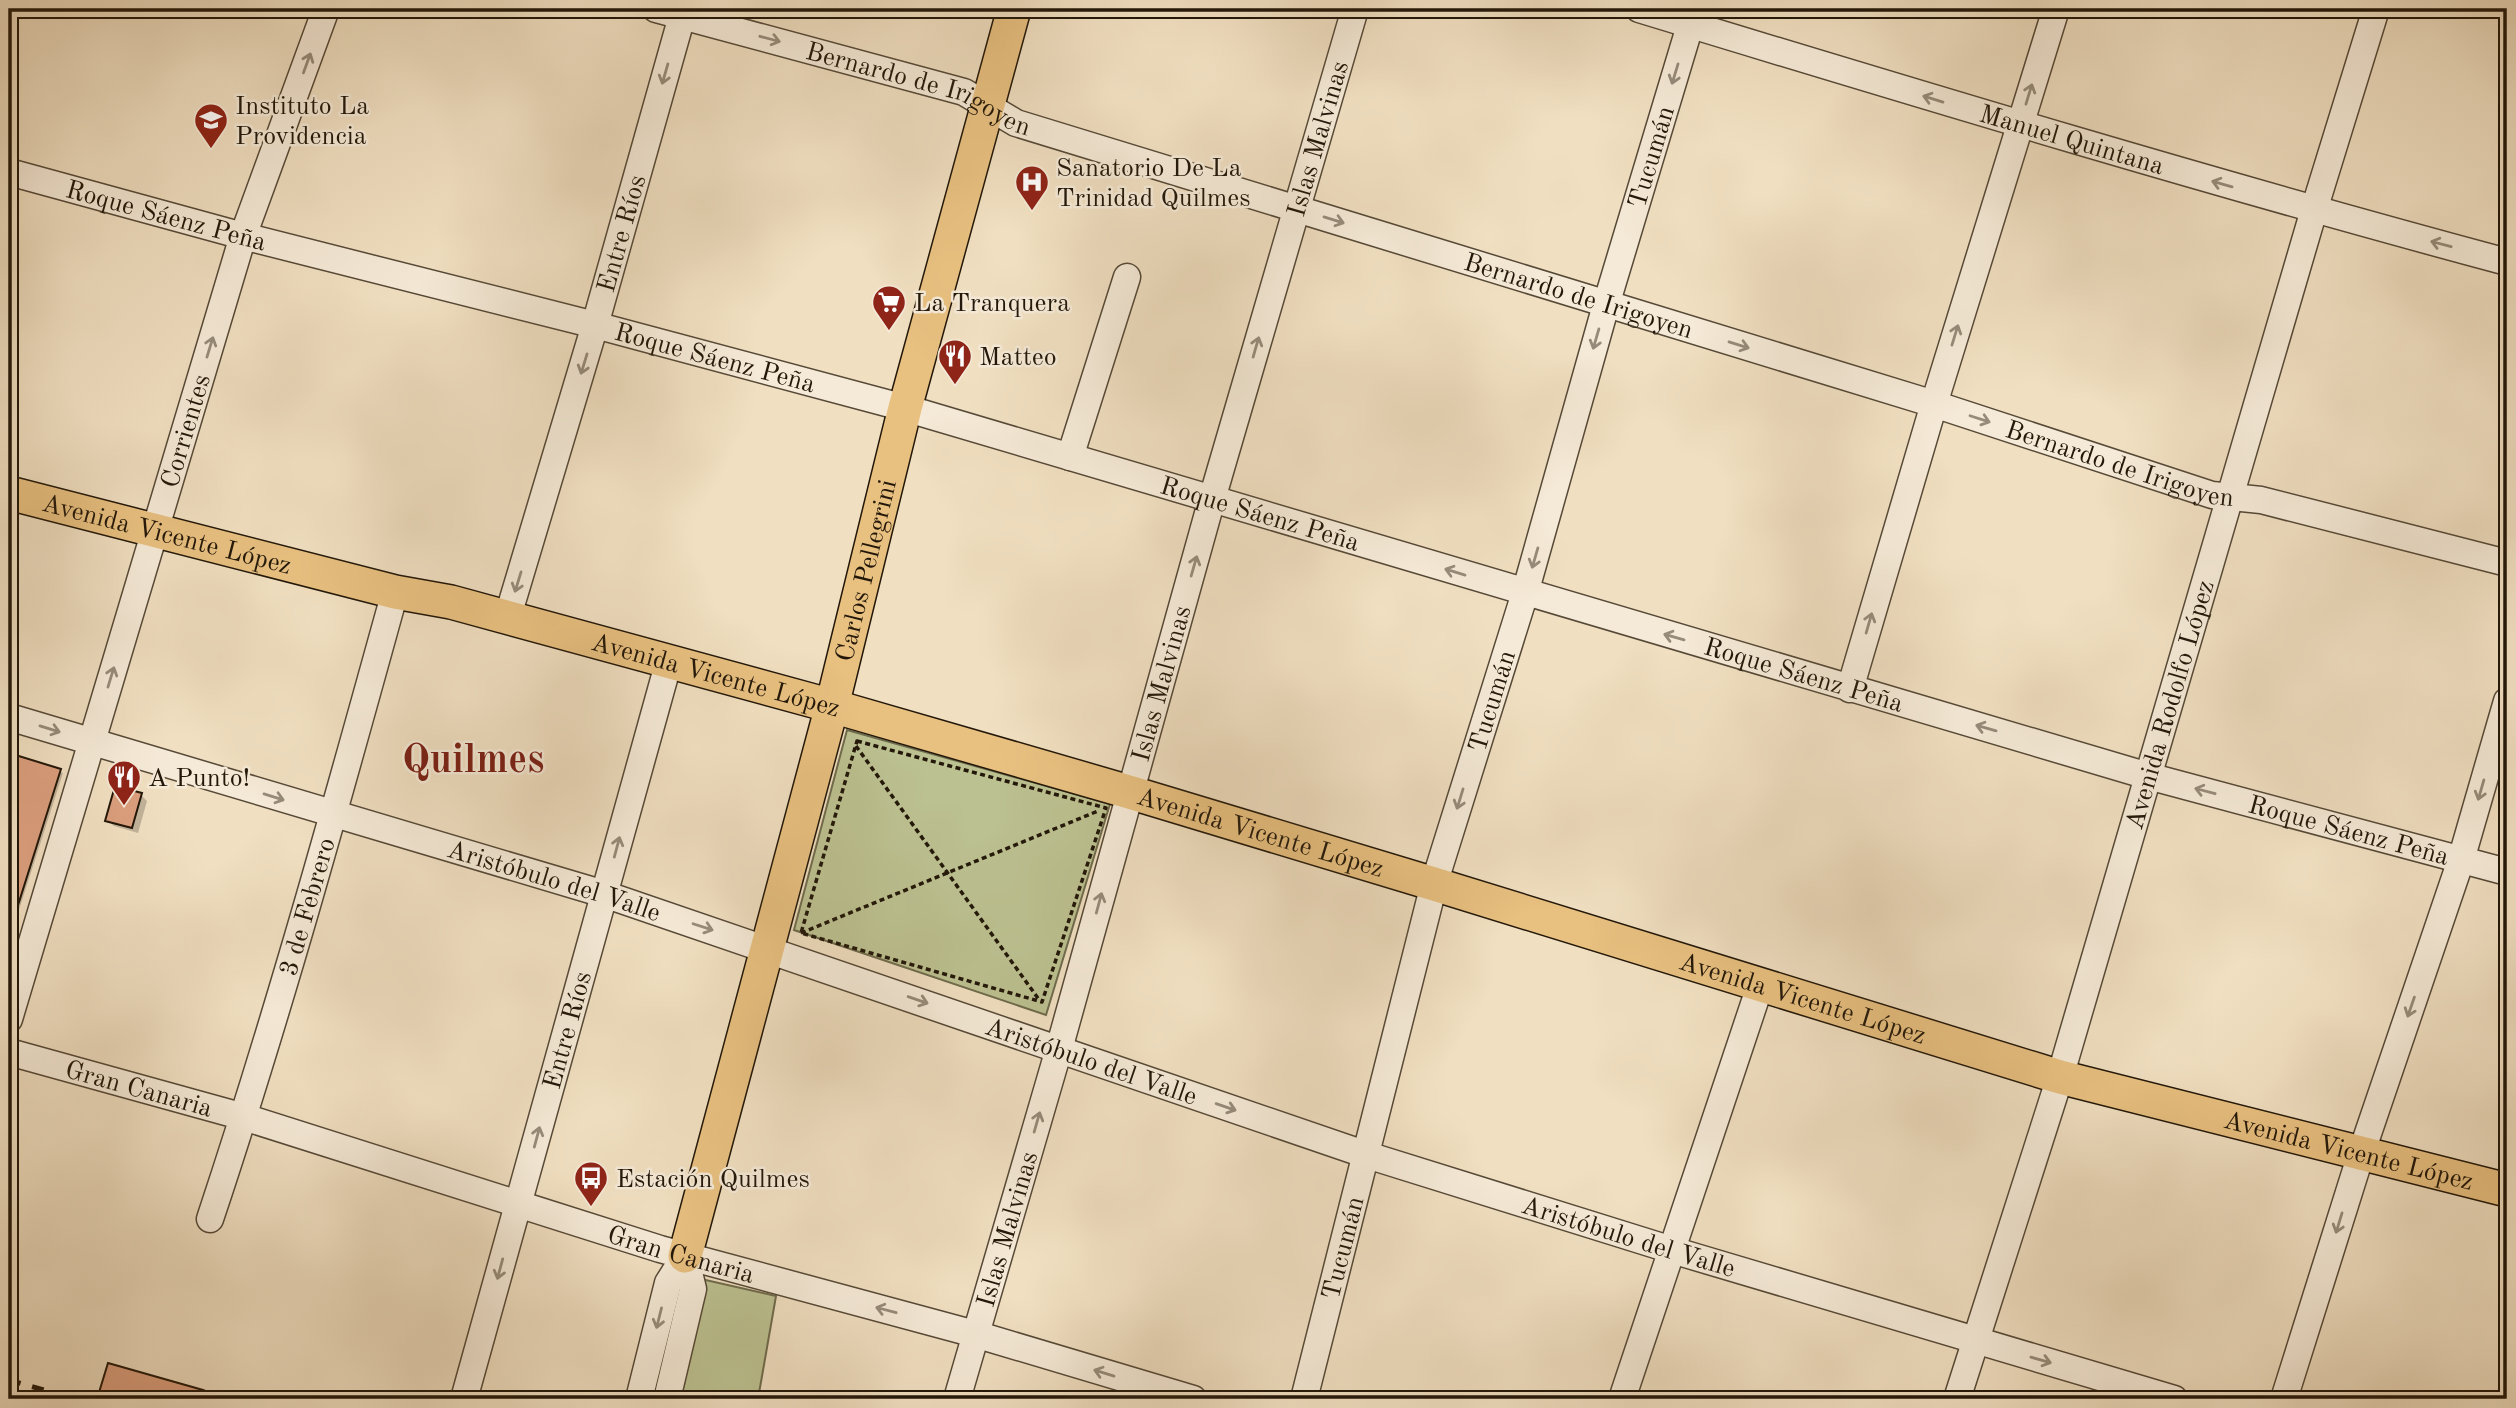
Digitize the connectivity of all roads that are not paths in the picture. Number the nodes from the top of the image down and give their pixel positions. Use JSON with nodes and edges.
{"nodes":[{"id":1,"x":326,"y":9,"type":"edge"},
{"id":2,"x":656,"y":9,"type":"edge"},
{"id":3,"x":1014,"y":9,"type":"edge"},
{"id":4,"x":1355,"y":9,"type":"edge"},
{"id":5,"x":1639,"y":9,"type":"edge"},
{"id":6,"x":2056,"y":9,"type":"edge"},
{"id":7,"x":2376,"y":9,"type":"edge"},
{"id":8,"x":683,"y":12,"type":"edge"},
{"id":9,"x":1693,"y":17,"type":"edge"},
{"id":10,"x":987,"y":104,"type":"junction"},
{"id":11,"x":2020,"y":125,"type":"junction"},
{"id":12,"x":9,"y":172,"type":"edge"},
{"id":13,"x":1296,"y":208,"type":"junction"},
{"id":14,"x":2314,"y":210,"type":"junction"},
{"id":15,"x":243,"y":236,"type":"junction"},
{"id":16,"x":2507,"y":262,"type":"edge"},
{"id":17,"x":1127,"y":277,"type":"dead end"},
{"id":18,"x":1606,"y":305,"type":"junction"},
{"id":19,"x":595,"y":326,"type":"junction"},
{"id":20,"x":1934,"y":404,"type":"junction"},
{"id":21,"x":905,"y":408,"type":"junction"},
{"id":22,"x":1070,"y":457,"type":"junction"},
{"id":23,"x":9,"y":493,"type":"edge"},
{"id":24,"x":2229,"y":498,"type":"junction"},
{"id":25,"x":1212,"y":499,"type":"junction"},
{"id":26,"x":155,"y":530,"type":"junction"},
{"id":27,"x":2507,"y":563,"type":"edge"},
{"id":28,"x":395,"y":592,"type":"junction"},
{"id":29,"x":1525,"y":593,"type":"junction"},
{"id":30,"x":507,"y":619,"type":"junction"},
{"id":31,"x":668,"y":660,"type":"junction"},
{"id":32,"x":1850,"y":689,"type":"junction"},
{"id":33,"x":2507,"y":701,"type":"edge"},
{"id":34,"x":832,"y":706,"type":"junction"},
{"id":35,"x":9,"y":717,"type":"edge"},
{"id":36,"x":92,"y":742,"type":"junction"},
{"id":37,"x":2148,"y":776,"type":"junction"},
{"id":38,"x":1118,"y":800,"type":"junction"},
{"id":39,"x":333,"y":815,"type":"junction"},
{"id":40,"x":2461,"y":860,"type":"junction"},
{"id":41,"x":2507,"y":872,"type":"edge"},
{"id":42,"x":1434,"y":884,"type":"junction"},
{"id":43,"x":604,"y":894,"type":"junction"},
{"id":44,"x":767,"y":948,"type":"junction"},
{"id":45,"x":1760,"y":986,"type":"junction"},
{"id":46,"x":9,"y":1019,"type":"edge"},
{"id":47,"x":1059,"y":1049,"type":"junction"},
{"id":48,"x":9,"y":1052,"type":"edge"},
{"id":49,"x":2060,"y":1077,"type":"junction"},
{"id":50,"x":244,"y":1117,"type":"junction"},
{"id":51,"x":2361,"y":1154,"type":"junction"},
{"id":52,"x":1367,"y":1155,"type":"junction"},
{"id":53,"x":2507,"y":1190,"type":"edge"},
{"id":54,"x":519,"y":1203,"type":"junction"},
{"id":55,"x":210,"y":1219,"type":"dead end"},
{"id":56,"x":1672,"y":1250,"type":"junction"},
{"id":57,"x":685,"y":1256,"type":"junction"},
{"id":58,"x":975,"y":1334,"type":"junction"},
{"id":59,"x":1975,"y":1341,"type":"junction"},
{"id":60,"x":464,"y":1399,"type":"edge"},
{"id":61,"x":639,"y":1399,"type":"edge"},
{"id":62,"x":667,"y":1399,"type":"edge"},
{"id":63,"x":957,"y":1399,"type":"edge"},
{"id":64,"x":1193,"y":1399,"type":"edge"},
{"id":65,"x":1304,"y":1399,"type":"edge"},
{"id":66,"x":1622,"y":1399,"type":"edge"},
{"id":67,"x":1957,"y":1399,"type":"edge"},
{"id":68,"x":2174,"y":1399,"type":"edge"},
{"id":69,"x":2284,"y":1399,"type":"edge"}],
"edges":[{"from":15,"to":1,"type":"street","name":"Corrientes","one_way":true},
{"from":2,"to":8,"type":"street","name":"Bernardo de Irigoyen"},
{"from":3,"to":10,"type":"main road","name":"Carlos Pellegrini"},
{"from":4,"to":13,"type":"street","name":"Islas Malvinas"},
{"from":5,"to":9,"type":"street","name":"Manuel Quintana"},
{"from":11,"to":6,"type":"street","one_way":true},
{"from":7,"to":14,"type":"street","name":"Avenida Rodolfo López"},
{"from":8,"to":10,"type":"street","name":"Bernardo de Irigoyen","one_way":true},
{"from":8,"to":19,"type":"street","name":"Entre Ríos","one_way":true},
{"from":11,"to":9,"type":"street","name":"Manuel Quintana","one_way":true},
{"from":9,"to":18,"type":"street","name":"Tucumán","one_way":true},
{"from":10,"to":13,"type":"street","name":"Bernardo de Irigoyen"},
{"from":10,"to":21,"type":"main road","name":"Carlos Pellegrini"},
{"from":14,"to":11,"type":"street","name":"Manuel Quintana","one_way":true},
{"from":20,"to":11,"type":"street","one_way":true},
{"from":12,"to":15,"type":"street","name":"Roque Sáenz Peña"},
{"from":13,"to":18,"type":"street","name":"Bernardo de Irigoyen","one_way":true},
{"from":25,"to":13,"type":"street","name":"Islas Malvinas","one_way":true},
{"from":16,"to":14,"type":"street","name":"Manuel Quintana","one_way":true},
{"from":14,"to":24,"type":"street","name":"Avenida Rodolfo López"},
{"from":15,"to":19,"type":"street","name":"Roque Sáenz Peña"},
{"from":26,"to":15,"type":"street","name":"Corrientes","one_way":true},
{"from":17,"to":22,"type":"street"},
{"from":18,"to":20,"type":"street","name":"Bernardo de Irigoyen","one_way":true},
{"from":18,"to":29,"type":"street","name":"Tucumán","one_way":true},
{"from":19,"to":21,"type":"street","name":"Roque Sáenz Peña"},
{"from":19,"to":30,"type":"street","name":"Entre Ríos","one_way":true},
{"from":20,"to":24,"type":"street","name":"Bernardo de Irigoyen","one_way":true},
{"from":32,"to":20,"type":"street","one_way":true},
{"from":21,"to":22,"type":"street","name":"Roque Sáenz Peña"},
{"from":21,"to":34,"type":"main road","name":"Carlos Pellegrini"},
{"from":22,"to":25,"type":"street","name":"Roque Sáenz Peña"},
{"from":23,"to":26,"type":"main road","name":"Avenida Vicente López"},
{"from":24,"to":27,"type":"street","name":"Bernardo de Irigoyen"},
{"from":24,"to":37,"type":"street","name":"Avenida Rodolfo López"},
{"from":29,"to":25,"type":"street","name":"Roque Sáenz Peña","one_way":true},
{"from":38,"to":25,"type":"street","name":"Islas Malvinas","one_way":true},
{"from":26,"to":28,"type":"main road","name":"Avenida Vicente López"},
{"from":36,"to":26,"type":"street","name":"Corrientes","one_way":true},
{"from":28,"to":30,"type":"main road","name":"Avenida Vicente López"},
{"from":28,"to":39,"type":"street","name":"3 de Febrero"},
{"from":32,"to":29,"type":"street","name":"Roque Sáenz Peña","one_way":true},
{"from":29,"to":42,"type":"street","name":"Tucumán","one_way":true},
{"from":30,"to":31,"type":"main road","name":"Avenida Vicente López"},
{"from":31,"to":34,"type":"main road","name":"Avenida Vicente López"},
{"from":43,"to":31,"type":"street","name":"Entre Ríos","one_way":true},
{"from":37,"to":32,"type":"street","name":"Roque Sáenz Peña","one_way":true},
{"from":33,"to":40,"type":"street","one_way":true},
{"from":34,"to":38,"type":"main road","name":"Avenida Vicente López"},
{"from":34,"to":44,"type":"main road","name":"Carlos Pellegrini"},
{"from":35,"to":36,"type":"street","name":"Aristóbulo del Valle","one_way":true},
{"from":36,"to":39,"type":"street","name":"Aristóbulo del Valle","one_way":true},
{"from":36,"to":46,"type":"street","name":"Corrientes"},
{"from":40,"to":37,"type":"street","name":"Roque Sáenz Peña","one_way":true},
{"from":37,"to":49,"type":"street","name":"Avenida Rodolfo López"},
{"from":38,"to":42,"type":"main road","name":"Avenida Vicente López"},
{"from":47,"to":38,"type":"street","name":"Islas Malvinas","one_way":true},
{"from":39,"to":43,"type":"street","name":"Aristóbulo del Valle"},
{"from":39,"to":50,"type":"street","name":"3 de Febrero"},
{"from":40,"to":41,"type":"street","name":"Roque Sáenz Peña"},
{"from":40,"to":51,"type":"street","one_way":true},
{"from":42,"to":45,"type":"main road","name":"Avenida Vicente López"},
{"from":42,"to":52,"type":"street","name":"Tucumán"},
{"from":43,"to":44,"type":"street","name":"Aristóbulo del Valle","one_way":true},
{"from":54,"to":43,"type":"street","name":"Entre Ríos","one_way":true},
{"from":44,"to":47,"type":"street","name":"Aristóbulo del Valle","one_way":true},
{"from":44,"to":57,"type":"main road","name":"Carlos Pellegrini"},
{"from":45,"to":49,"type":"main road","name":"Avenida Vicente López"},
{"from":45,"to":56,"type":"street"},
{"from":47,"to":52,"type":"street","name":"Aristóbulo del Valle","one_way":true},
{"from":58,"to":47,"type":"street","name":"Islas Malvinas","one_way":true},
{"from":48,"to":50,"type":"street","name":"Gran Canaria"},
{"from":49,"to":51,"type":"main road","name":"Avenida Vicente López"},
{"from":49,"to":59,"type":"street","name":"Avenida Rodolfo López"},
{"from":50,"to":54,"type":"street","name":"Gran Canaria"},
{"from":50,"to":55,"type":"street","name":"3 de Febrero"},
{"from":51,"to":53,"type":"main road","name":"Avenida Vicente López"},
{"from":51,"to":69,"type":"street","one_way":true},
{"from":52,"to":56,"type":"street","name":"Aristóbulo del Valle"},
{"from":52,"to":65,"type":"street","name":"Tucumán"},
{"from":54,"to":57,"type":"street","name":"Gran Canaria"},
{"from":54,"to":60,"type":"street","name":"Entre Ríos","one_way":true},
{"from":56,"to":59,"type":"street","name":"Aristóbulo del Valle"},
{"from":56,"to":66,"type":"street"},
{"from":58,"to":57,"type":"street","name":"Gran Canaria","one_way":true},
{"from":57,"to":61,"type":"street","name":"Carlos Pellegrini","one_way":true},
{"from":57,"to":62,"type":"street","name":"Carlos Pellegrini"},
{"from":58,"to":63,"type":"street","name":"Islas Malvinas"},
{"from":64,"to":58,"type":"street","name":"Gran Canaria","one_way":true},
{"from":59,"to":67,"type":"street","name":"Avenida Rodolfo López"},
{"from":59,"to":68,"type":"street","name":"Aristóbulo del Valle","one_way":true}]}
